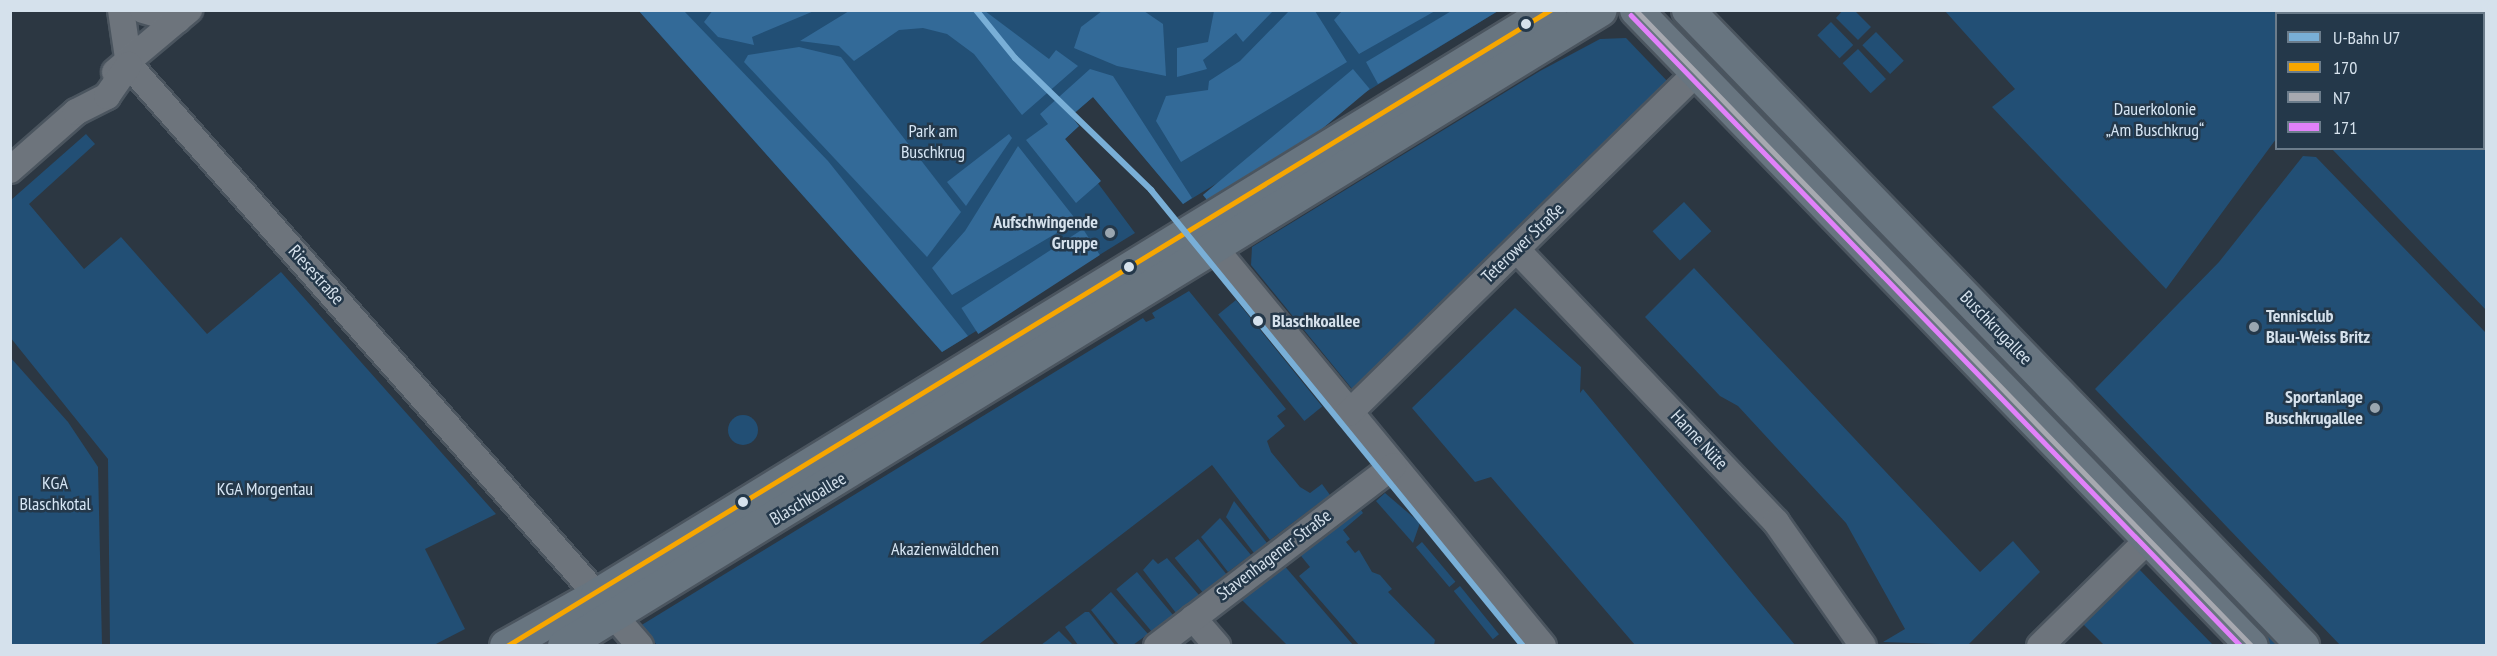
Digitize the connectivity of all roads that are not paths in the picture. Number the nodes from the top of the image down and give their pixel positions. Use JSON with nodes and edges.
{"nodes":[{"id":1,"x":121,"y":10,"type":"edge"},
{"id":2,"x":143,"y":10,"type":"edge"},
{"id":3,"x":1551,"y":10,"type":"edge"},
{"id":4,"x":1601,"y":10,"type":"edge"},
{"id":5,"x":1636,"y":10,"type":"edge"},
{"id":6,"x":1688,"y":10,"type":"edge"},
{"id":7,"x":183,"y":15,"type":"edge"},
{"id":8,"x":129,"y":65,"type":"junction"},
{"id":9,"x":1696,"y":73,"type":"junction"},
{"id":10,"x":1817,"y":143,"type":"junction"},
{"id":11,"x":1790,"y":169,"type":"junction"},
{"id":12,"x":10,"y":170,"type":"edge"},
{"id":13,"x":1206,"y":238,"type":"junction"},
{"id":14,"x":1517,"y":250,"type":"junction"},
{"id":15,"x":1349,"y":413,"type":"junction"},
{"id":16,"x":1393,"y":466,"type":"junction"},
{"id":17,"x":2176,"y":514,"type":"junction"},
{"id":18,"x":2149,"y":539,"type":"junction"},
{"id":19,"x":606,"y":606,"type":"junction"},
{"id":20,"x":1193,"y":618,"type":"junction"},
{"id":21,"x":506,"y":645,"type":"edge"},
{"id":22,"x":564,"y":645,"type":"edge"},
{"id":23,"x":640,"y":645,"type":"edge"},
{"id":24,"x":1157,"y":645,"type":"edge"},
{"id":25,"x":1217,"y":645,"type":"edge"},
{"id":26,"x":1543,"y":645,"type":"edge"},
{"id":27,"x":1863,"y":645,"type":"edge"},
{"id":28,"x":2040,"y":645,"type":"edge"},
{"id":29,"x":2252,"y":645,"type":"edge"},
{"id":30,"x":2303,"y":645,"type":"edge"}],
"edges":[{"from":1,"to":8,"type":"street"},
{"from":2,"to":7,"type":"street"},
{"from":3,"to":13,"type":"main road","name":"Blaschkoallee"},
{"from":4,"to":13,"type":"main road","name":"Blaschkoallee"},
{"from":5,"to":9,"type":"main road","name":"Buschkrugallee"},
{"from":6,"to":10,"type":"main road","name":"Buschkrugallee"},
{"from":7,"to":8,"type":"street"},
{"from":8,"to":12,"type":"street"},
{"from":8,"to":19,"type":"street","name":"Riesestraße"},
{"from":9,"to":11,"type":"main road","name":"Buschkrugallee"},
{"from":9,"to":14,"type":"street","name":"Teterower Straße"},
{"from":10,"to":11,"type":"main road"},
{"from":10,"to":17,"type":"main road","name":"Buschkrugallee"},
{"from":11,"to":18,"type":"main road","name":"Buschkrugallee"},
{"from":13,"to":15,"type":"street"},
{"from":13,"to":19,"type":"main road","name":"Blaschkoallee"},
{"from":14,"to":15,"type":"street","name":"Teterower Straße"},
{"from":14,"to":27,"type":"street","name":"Hanne Nüte"},
{"from":15,"to":16,"type":"street"},
{"from":16,"to":20,"type":"street","name":"Stavenhagener Straße"},
{"from":16,"to":26,"type":"street"},
{"from":17,"to":18,"type":"main road"},
{"from":17,"to":30,"type":"main road","name":"Buschkrugallee"},
{"from":18,"to":28,"type":"street"},
{"from":18,"to":29,"type":"main road","name":"Buschkrugallee"},
{"from":19,"to":21,"type":"main road","name":"Blaschkoallee"},
{"from":19,"to":22,"type":"main road","name":"Blaschkoallee"},
{"from":19,"to":23,"type":"street","name":"Riesestraße"},
{"from":20,"to":24,"type":"street","name":"Stavenhagener Straße"},
{"from":20,"to":25,"type":"street"}]}
